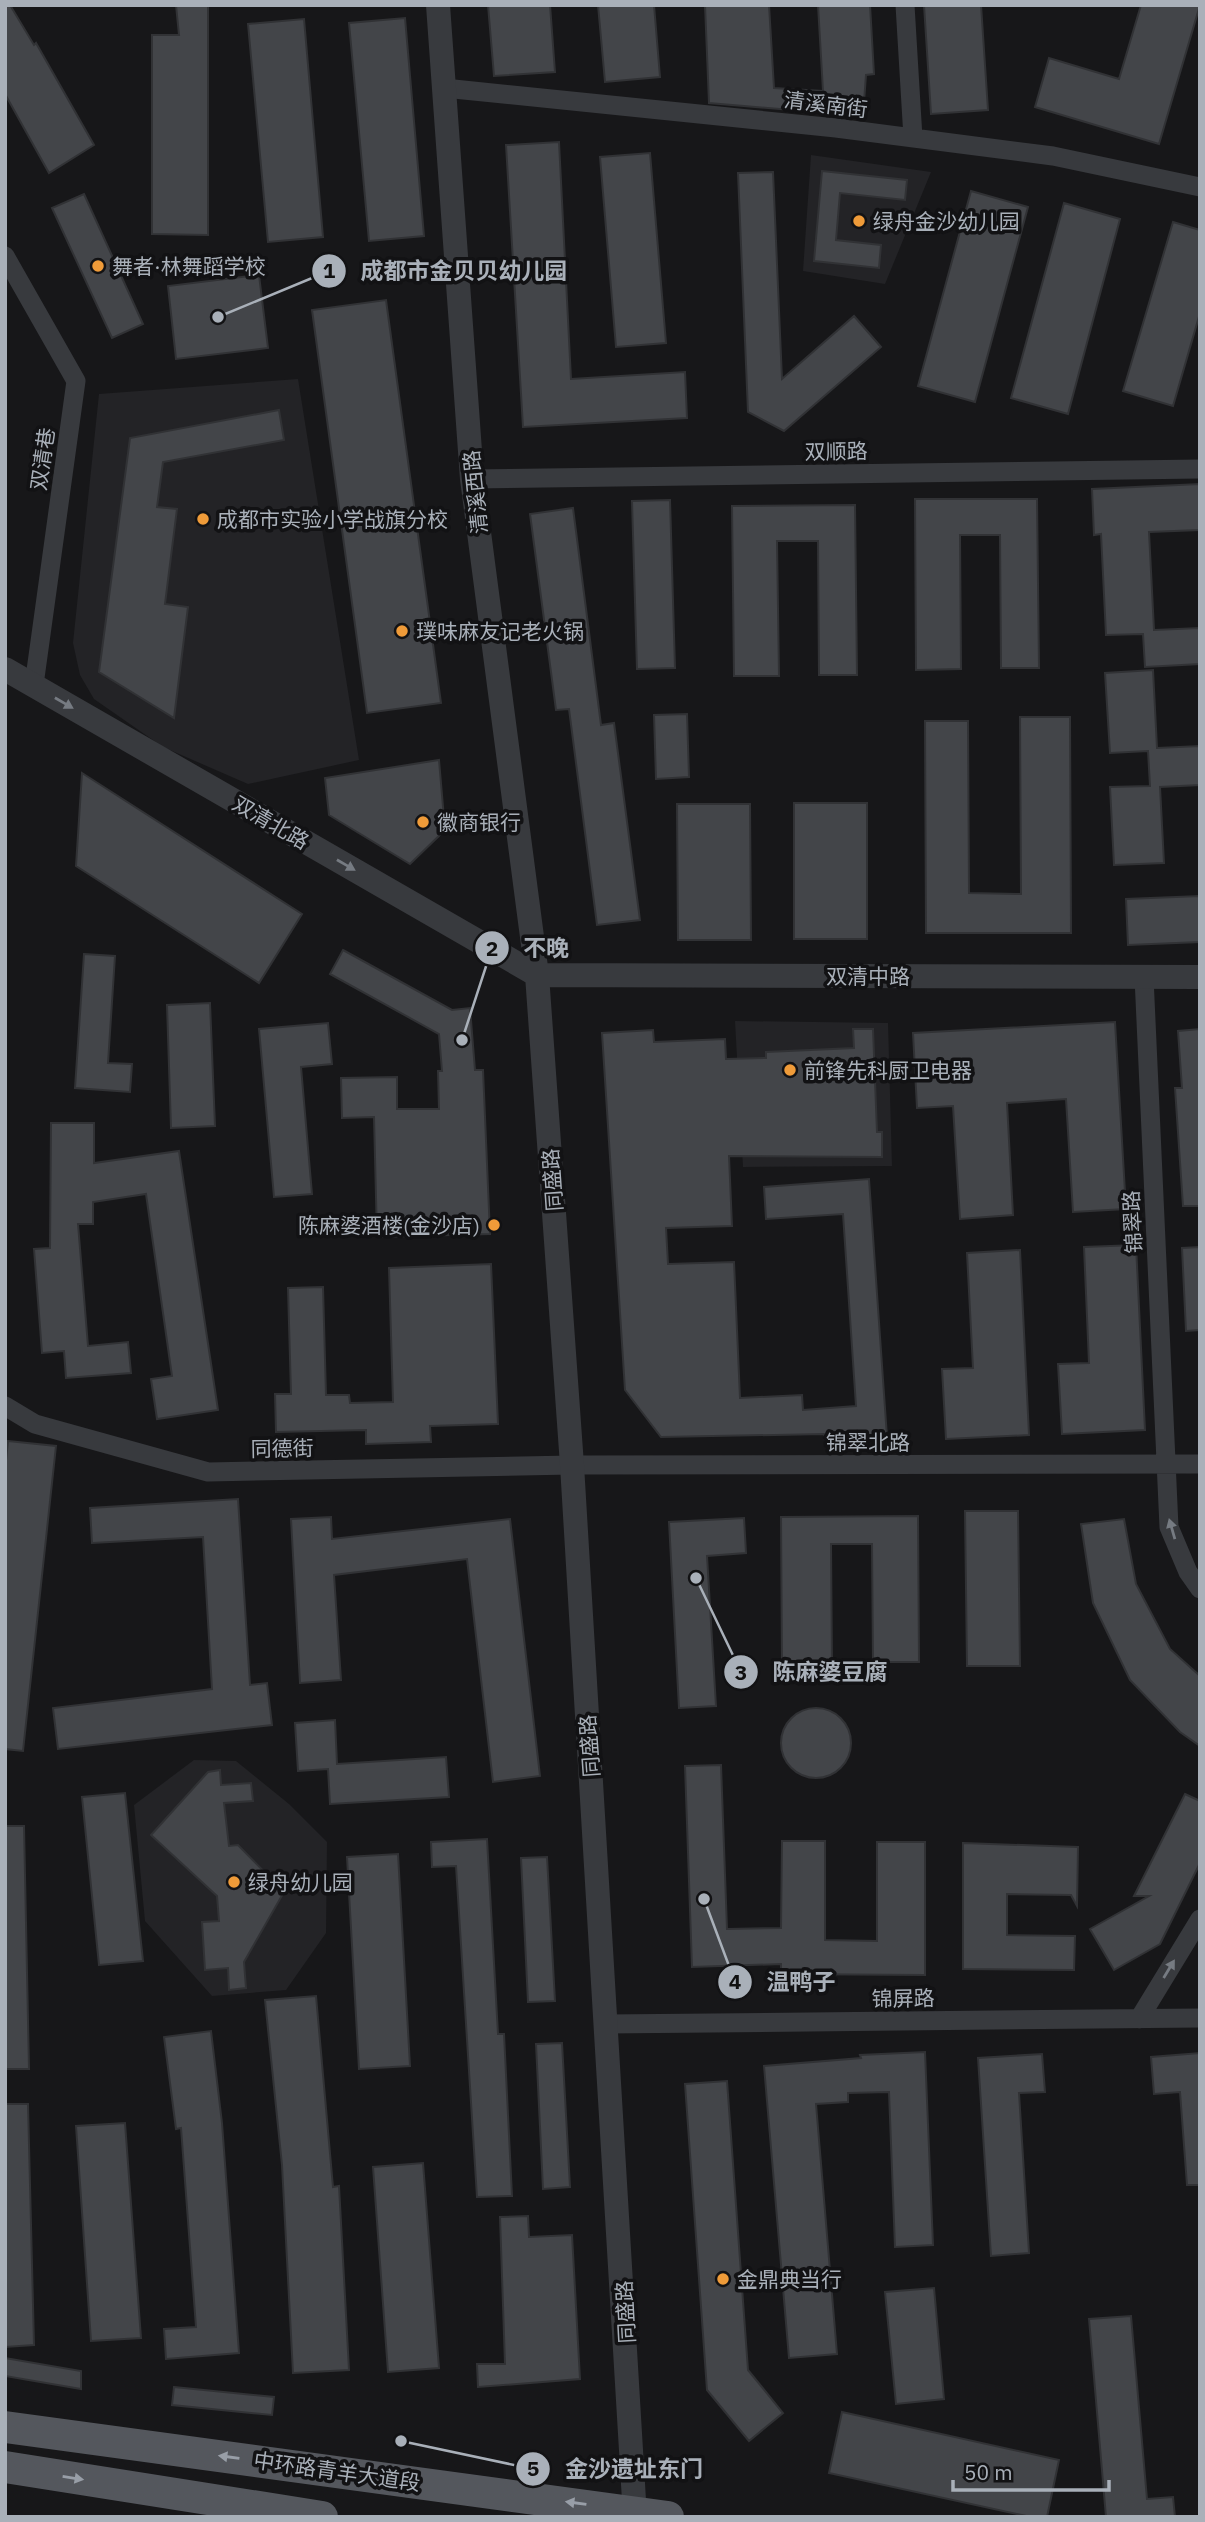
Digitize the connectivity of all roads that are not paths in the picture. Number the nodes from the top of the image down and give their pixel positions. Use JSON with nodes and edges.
{"nodes":[{"id":1,"x":438,"y":5,"type":"edge"},
{"id":2,"x":905,"y":5,"type":"edge"},
{"id":3,"x":444,"y":88,"type":"junction"},
{"id":4,"x":913,"y":138,"type":"junction"},
{"id":5,"x":1200,"y":187,"type":"edge"},
{"id":6,"x":5,"y":256,"type":"edge"},
{"id":7,"x":1200,"y":469,"type":"edge"},
{"id":8,"x":472,"y":479,"type":"junction"},
{"id":9,"x":5,"y":668,"type":"edge"},
{"id":10,"x":34,"y":685,"type":"junction"},
{"id":11,"x":537,"y":975,"type":"junction"},
{"id":12,"x":1144,"y":977,"type":"junction"},
{"id":13,"x":1200,"y":977,"type":"edge"},
{"id":14,"x":5,"y":1406,"type":"edge"},
{"id":15,"x":1165,"y":1464,"type":"junction"},
{"id":16,"x":1200,"y":1464,"type":"edge"},
{"id":17,"x":572,"y":1465,"type":"junction"},
{"id":18,"x":1200,"y":1589,"type":"edge"},
{"id":19,"x":1200,"y":1919,"type":"edge"},
{"id":20,"x":1200,"y":2018,"type":"edge"},
{"id":21,"x":1139,"y":2019,"type":"junction"},
{"id":22,"x":607,"y":2024,"type":"junction"},
{"id":23,"x":5,"y":2427,"type":"edge"},
{"id":24,"x":5,"y":2467,"type":"edge"},
{"id":25,"x":636,"y":2514,"type":"edge"},
{"id":26,"x":322,"y":2517,"type":"edge"},
{"id":27,"x":668,"y":2517,"type":"edge"}],
"edges":[{"from":1,"to":3,"type":"street","name":"清溪西路"},
{"from":2,"to":4,"type":"street"},
{"from":3,"to":4,"type":"street","name":"清溪南街"},
{"from":3,"to":8,"type":"street","name":"清溪西路"},
{"from":4,"to":5,"type":"street","name":"清溪南街"},
{"from":6,"to":10,"type":"street","name":"双清巷"},
{"from":7,"to":8,"type":"street","name":"双顺路"},
{"from":8,"to":11,"type":"street","name":"清溪西路"},
{"from":9,"to":10,"type":"street","name":"双清北路"},
{"from":10,"to":11,"type":"street","name":"双清北路","one_way":true},
{"from":11,"to":12,"type":"street","name":"双清中路"},
{"from":11,"to":17,"type":"street","name":"同盛路"},
{"from":12,"to":13,"type":"street","name":"双清中路"},
{"from":12,"to":15,"type":"street","name":"锦翠路"},
{"from":14,"to":17,"type":"street","name":"同德街"},
{"from":15,"to":16,"type":"street","name":"锦翠北路"},
{"from":15,"to":17,"type":"street","name":"锦翠北路"},
{"from":18,"to":15,"type":"street","name":"锦翠路","one_way":true},
{"from":17,"to":22,"type":"street","name":"同盛路"},
{"from":21,"to":19,"type":"street","one_way":true},
{"from":20,"to":21,"type":"street","name":"锦屏路"},
{"from":21,"to":22,"type":"street","name":"锦屏路"},
{"from":22,"to":25,"type":"street","name":"同盛路"},
{"from":25,"to":23,"type":"main road","name":"中环路青羊大道段","one_way":true},
{"from":24,"to":26,"type":"main road","one_way":true},
{"from":25,"to":27,"type":"main road","name":"中环路青羊大道段"}]}
